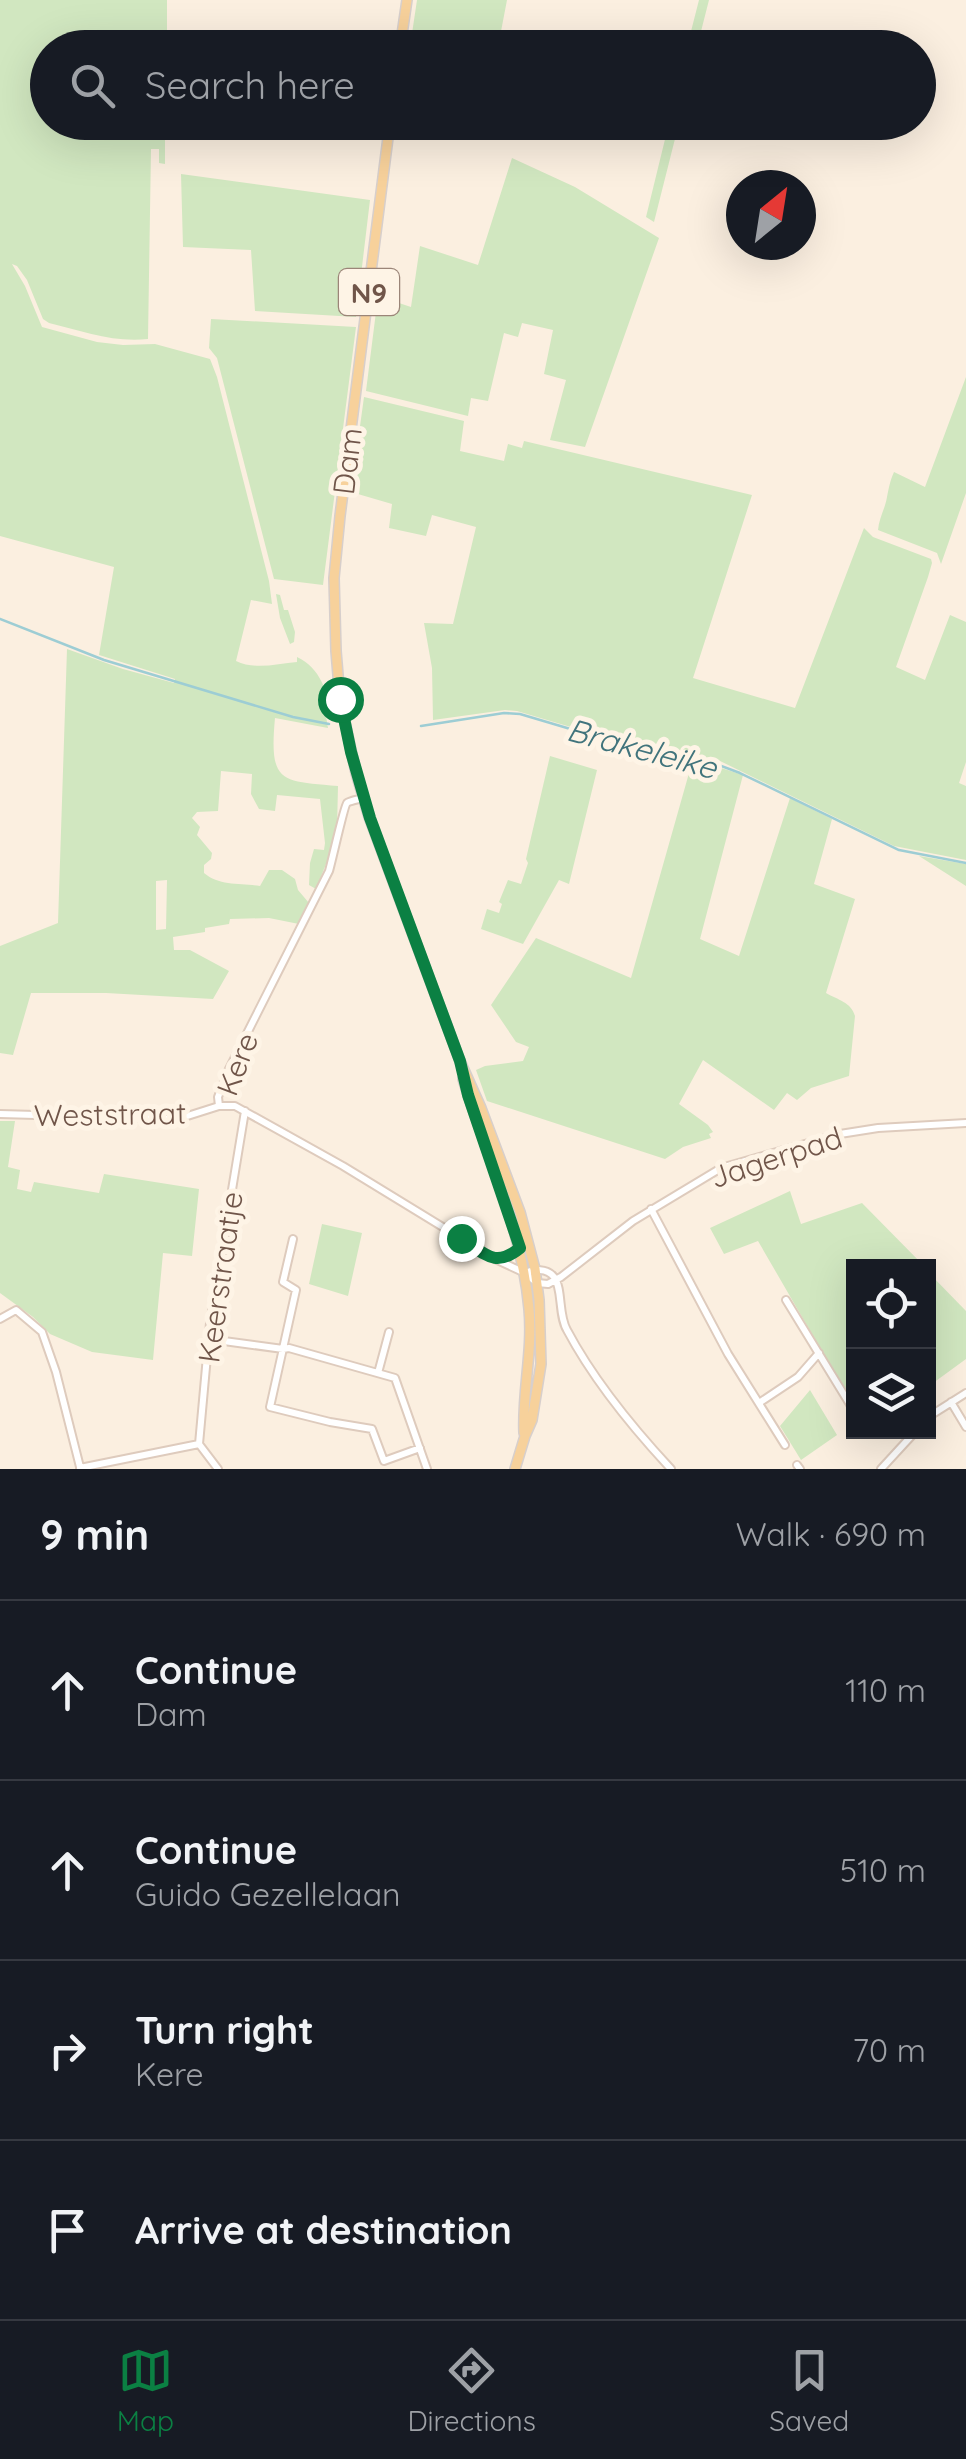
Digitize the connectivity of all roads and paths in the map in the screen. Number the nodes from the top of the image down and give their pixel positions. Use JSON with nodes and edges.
{"nodes":[{"id":1,"x":407,"y":0,"type":"edge"},
{"id":2,"x":403,"y":30,"type":"edge"},
{"id":3,"x":388,"y":140,"type":"edge"},
{"id":4,"x":363,"y":798,"type":"junction"},
{"id":5,"x":219,"y":1106,"type":"junction"},
{"id":6,"x":245,"y":1111,"type":"junction"},
{"id":7,"x":0,"y":1114,"type":"edge"},
{"id":8,"x":966,"y":1123,"type":"edge"},
{"id":9,"x":503,"y":1181,"type":"junction"},
{"id":10,"x":652,"y":1209,"type":"junction"},
{"id":11,"x":293,"y":1238,"type":"dead end"},
{"id":12,"x":520,"y":1248,"type":"junction"},
{"id":13,"x":495,"y":1259,"type":"junction"},
{"id":14,"x":530,"y":1271,"type":"junction"},
{"id":15,"x":556,"y":1279,"type":"junction"},
{"id":16,"x":537,"y":1283,"type":"junction"},
{"id":17,"x":786,"y":1300,"type":"dead end"},
{"id":18,"x":0,"y":1319,"type":"edge"},
{"id":19,"x":389,"y":1332,"type":"dead end"},
{"id":20,"x":209,"y":1339,"type":"junction"},
{"id":21,"x":283,"y":1349,"type":"junction"},
{"id":22,"x":819,"y":1353,"type":"junction"},
{"id":23,"x":378,"y":1373,"type":"junction"},
{"id":24,"x":966,"y":1393,"type":"edge"},
{"id":25,"x":846,"y":1398,"type":"edge"},
{"id":26,"x":759,"y":1402,"type":"junction"},
{"id":27,"x":951,"y":1402,"type":"junction"},
{"id":28,"x":936,"y":1412,"type":"edge"},
{"id":29,"x":966,"y":1427,"type":"edge"},
{"id":30,"x":524,"y":1436,"type":"junction"},
{"id":31,"x":909,"y":1439,"type":"edge"},
{"id":32,"x":200,"y":1444,"type":"junction"},
{"id":33,"x":786,"y":1445,"type":"dead end"},
{"id":34,"x":420,"y":1448,"type":"junction"},
{"id":35,"x":80,"y":1468,"type":"edge"},
{"id":36,"x":218,"y":1469,"type":"edge"},
{"id":37,"x":426,"y":1469,"type":"edge"},
{"id":38,"x":516,"y":1469,"type":"edge"},
{"id":39,"x":671,"y":1469,"type":"edge"},
{"id":40,"x":881,"y":1469,"type":"edge"}],
"edges":[{"from":1,"to":2,"type":"main road"},
{"from":3,"to":4,"type":"main road","name":"Dam","number":"N9"},
{"from":4,"to":5,"type":"street","name":"Kere"},
{"from":4,"to":9,"type":"main road","number":"N9"},
{"from":5,"to":6,"type":"street","name":"Kere"},
{"from":5,"to":7,"type":"street","name":"Weststraat"},
{"from":6,"to":13,"type":"street","name":"Kere"},
{"from":6,"to":20,"type":"street","name":"Keerstraatje"},
{"from":8,"to":10,"type":"street","name":"Jagerpad"},
{"from":9,"to":12,"type":"main road","number":"N9"},
{"from":9,"to":14,"type":"main road","number":"N9"},
{"from":10,"to":15,"type":"street","name":"Jagerpad"},
{"from":10,"to":26,"type":"street"},
{"from":11,"to":21,"type":"street"},
{"from":12,"to":13,"type":"street"},
{"from":12,"to":14,"type":"main road","number":"N9"},
{"from":13,"to":14,"type":"street","name":"Kere"},
{"from":14,"to":15,"type":"street","name":"Kere"},
{"from":14,"to":16,"type":"main road","number":"N9"},
{"from":14,"to":30,"type":"main road","number":"N9"},
{"from":15,"to":16,"type":"street"},
{"from":15,"to":39,"type":"street"},
{"from":16,"to":30,"type":"main road","number":"N9"},
{"from":17,"to":22,"type":"street"},
{"from":18,"to":35,"type":"street"},
{"from":19,"to":23,"type":"street"},
{"from":20,"to":21,"type":"street"},
{"from":20,"to":32,"type":"street","name":"Keerstraatje"},
{"from":21,"to":23,"type":"street"},
{"from":21,"to":34,"type":"street"},
{"from":22,"to":25,"type":"street"},
{"from":22,"to":26,"type":"street"},
{"from":23,"to":34,"type":"street"},
{"from":24,"to":27,"type":"street"},
{"from":26,"to":33,"type":"street"},
{"from":27,"to":28,"type":"street"},
{"from":27,"to":29,"type":"street"},
{"from":30,"to":38,"type":"main road","number":"N9"},
{"from":31,"to":40,"type":"street"},
{"from":32,"to":35,"type":"street"},
{"from":32,"to":36,"type":"street"},
{"from":34,"to":37,"type":"street"}]}
